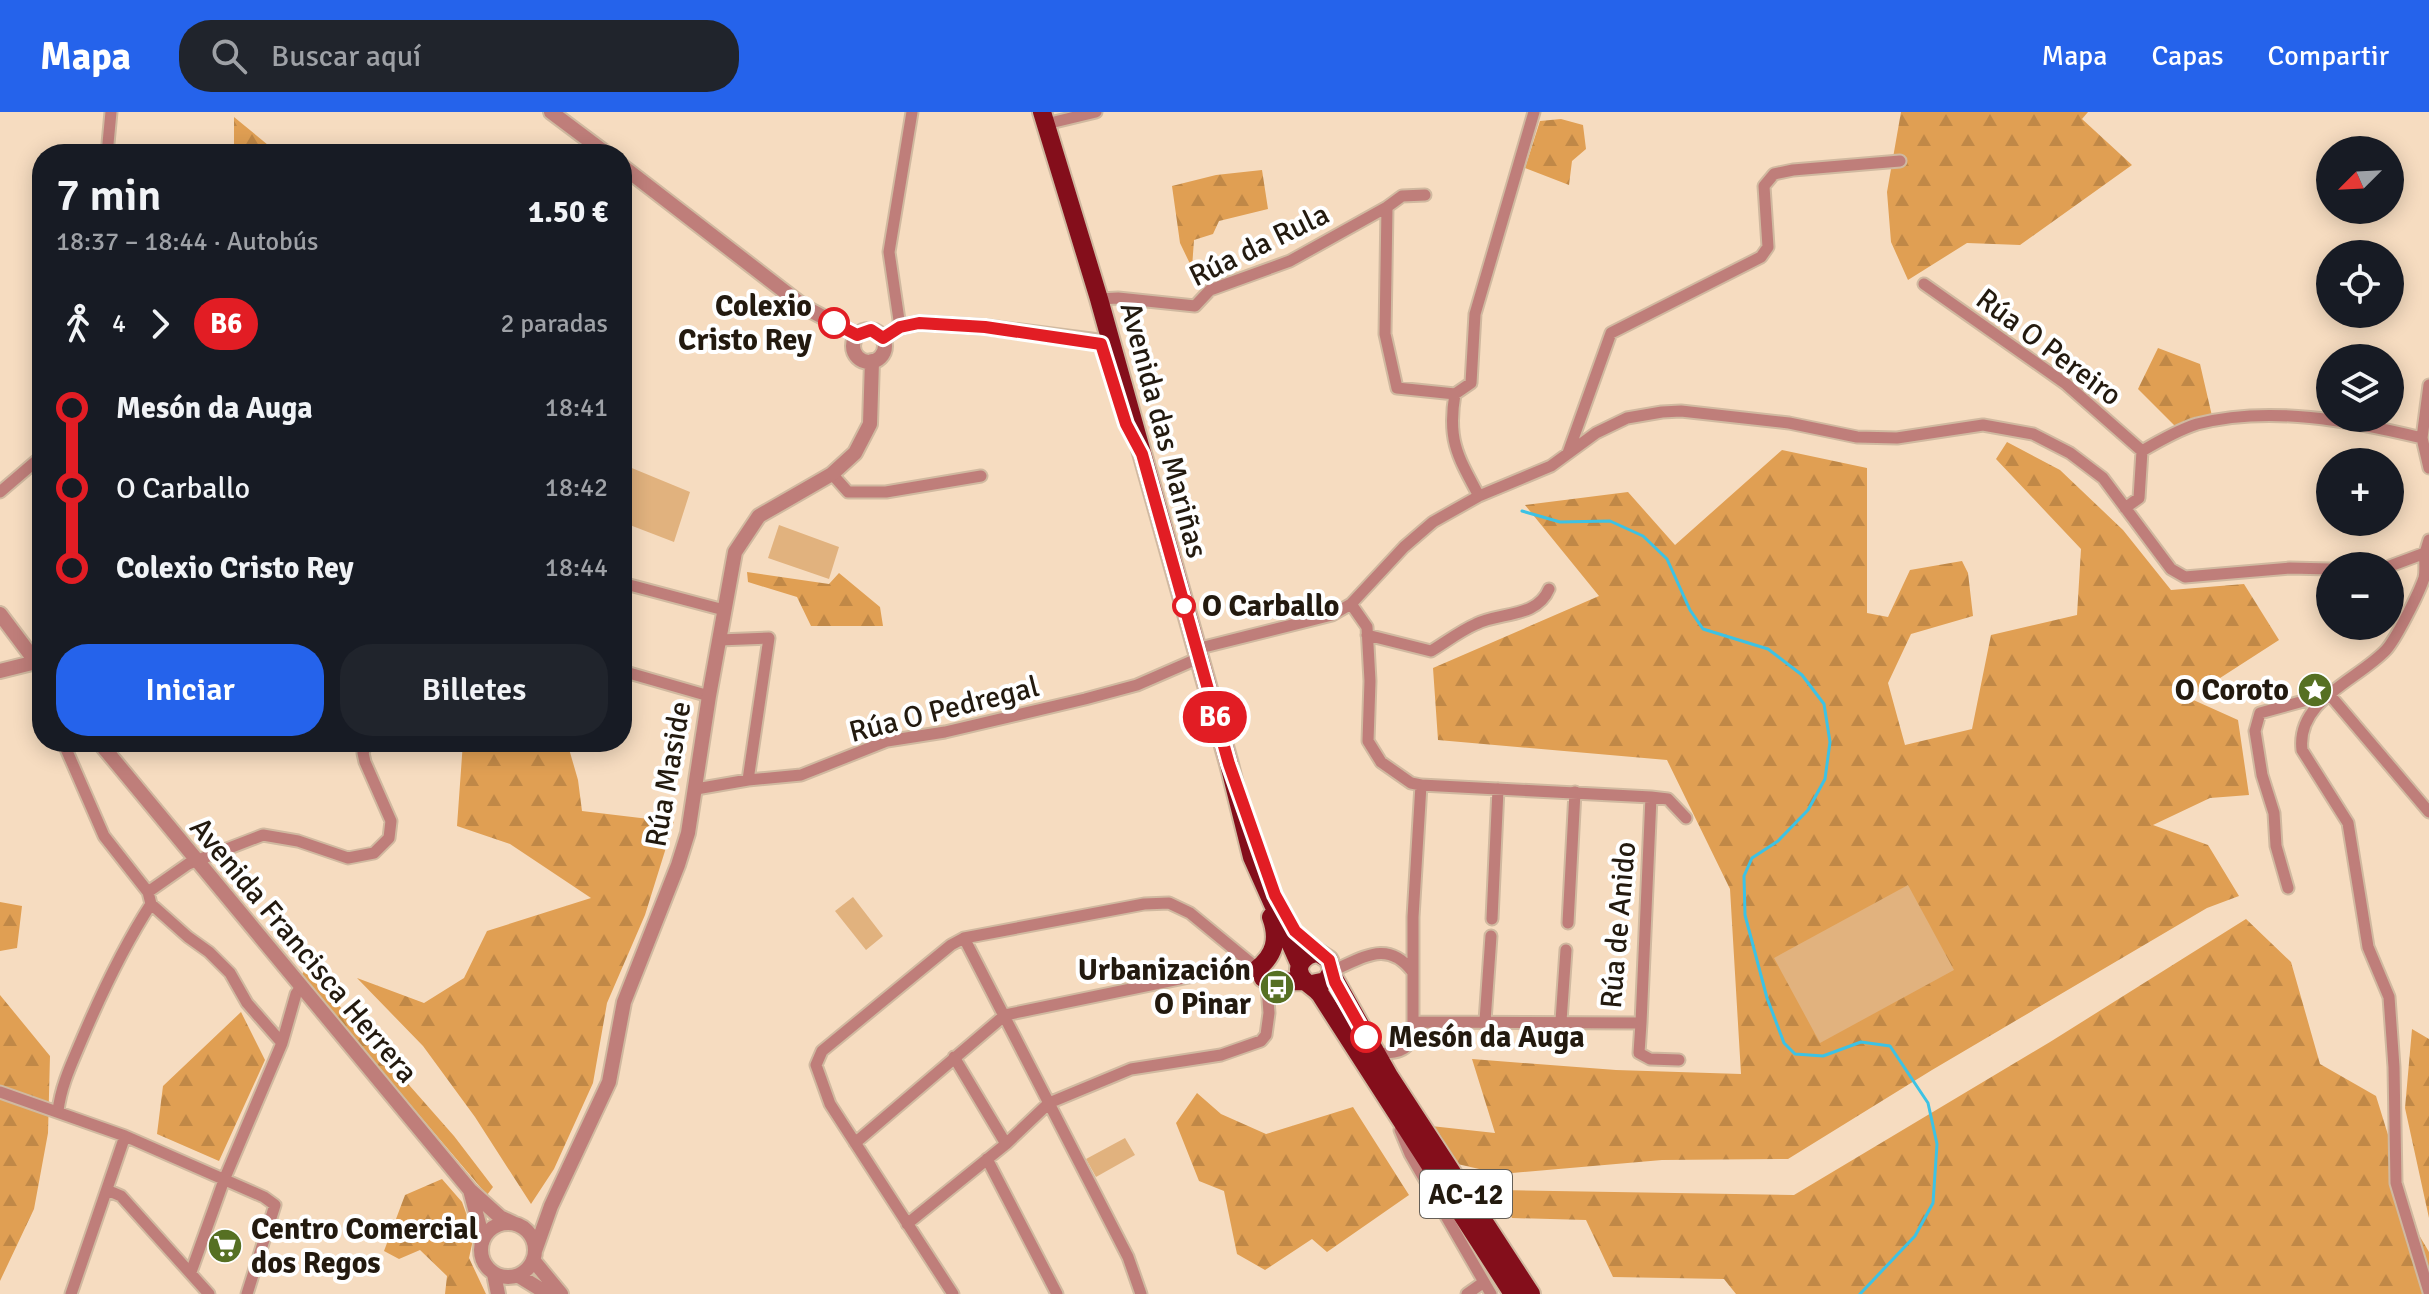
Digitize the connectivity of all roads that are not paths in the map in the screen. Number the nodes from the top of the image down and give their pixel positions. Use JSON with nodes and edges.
{"nodes":[{"id":1,"x":111,"y":112,"type":"edge"},
{"id":2,"x":551,"y":112,"type":"edge"},
{"id":3,"x":912,"y":112,"type":"edge"},
{"id":4,"x":1096,"y":112,"type":"edge"},
{"id":5,"x":1534,"y":112,"type":"edge"},
{"id":6,"x":1044,"y":118,"type":"edge"},
{"id":7,"x":108,"y":144,"type":"edge"},
{"id":8,"x":594,"y":144,"type":"edge"},
{"id":9,"x":1900,"y":161,"type":"dead end"},
{"id":10,"x":632,"y":174,"type":"edge"},
{"id":11,"x":1425,"y":195,"type":"dead end"},
{"id":12,"x":1387,"y":207,"type":"junction"},
{"id":13,"x":1074,"y":215,"type":"junction"},
{"id":14,"x":1924,"y":284,"type":"dead end"},
{"id":15,"x":1099,"y":299,"type":"junction"},
{"id":16,"x":900,"y":327,"type":"junction"},
{"id":17,"x":857,"y":335,"type":"junction"},
{"id":18,"x":883,"y":338,"type":"junction"},
{"id":19,"x":1079,"y":339,"type":"junction"},
{"id":20,"x":872,"y":361,"type":"junction"},
{"id":21,"x":2429,"y":385,"type":"edge"},
{"id":22,"x":1455,"y":394,"type":"junction"},
{"id":23,"x":2422,"y":438,"type":"junction"},
{"id":24,"x":2142,"y":451,"type":"junction"},
{"id":25,"x":1142,"y":454,"type":"junction"},
{"id":26,"x":1567,"y":455,"type":"junction"},
{"id":27,"x":32,"y":465,"type":"edge"},
{"id":28,"x":2429,"y":468,"type":"edge"},
{"id":29,"x":832,"y":474,"type":"junction"},
{"id":30,"x":981,"y":476,"type":"dead end"},
{"id":31,"x":0,"y":492,"type":"edge"},
{"id":32,"x":1479,"y":496,"type":"junction"},
{"id":33,"x":2125,"y":508,"type":"junction"},
{"id":34,"x":2429,"y":540,"type":"edge"},
{"id":35,"x":2425,"y":553,"type":"junction"},
{"id":36,"x":2404,"y":561,"type":"edge"},
{"id":37,"x":2316,"y":569,"type":"edge"},
{"id":38,"x":632,"y":586,"type":"edge"},
{"id":39,"x":1549,"y":589,"type":"dead end"},
{"id":40,"x":1351,"y":604,"type":"junction"},
{"id":41,"x":724,"y":610,"type":"junction"},
{"id":42,"x":0,"y":614,"type":"edge"},
{"id":43,"x":1367,"y":635,"type":"junction"},
{"id":44,"x":719,"y":640,"type":"junction"},
{"id":45,"x":1198,"y":653,"type":"junction"},
{"id":46,"x":32,"y":657,"type":"edge"},
{"id":47,"x":32,"y":667,"type":"edge"},
{"id":48,"x":0,"y":671,"type":"edge"},
{"id":49,"x":632,"y":674,"type":"edge"},
{"id":50,"x":2329,"y":694,"type":"junction"},
{"id":51,"x":709,"y":696,"type":"junction"},
{"id":52,"x":67,"y":752,"type":"edge"},
{"id":53,"x":107,"y":752,"type":"edge"},
{"id":54,"x":363,"y":752,"type":"edge"},
{"id":55,"x":1229,"y":764,"type":"junction"},
{"id":56,"x":748,"y":780,"type":"junction"},
{"id":57,"x":1421,"y":785,"type":"junction"},
{"id":58,"x":696,"y":789,"type":"junction"},
{"id":59,"x":1498,"y":789,"type":"junction"},
{"id":60,"x":1575,"y":792,"type":"junction"},
{"id":61,"x":1651,"y":797,"type":"junction"},
{"id":62,"x":2429,"y":812,"type":"edge"},
{"id":63,"x":1686,"y":818,"type":"dead end"},
{"id":64,"x":197,"y":860,"type":"junction"},
{"id":65,"x":1261,"y":881,"type":"junction"},
{"id":66,"x":2288,"y":888,"type":"dead end"},
{"id":67,"x":150,"y":898,"type":"junction"},
{"id":68,"x":1492,"y":919,"type":"dead end"},
{"id":69,"x":1568,"y":923,"type":"dead end"},
{"id":70,"x":1491,"y":936,"type":"dead end"},
{"id":71,"x":964,"y":938,"type":"junction"},
{"id":72,"x":1566,"y":950,"type":"dead end"},
{"id":73,"x":1318,"y":953,"type":"junction"},
{"id":74,"x":1260,"y":969,"type":"junction"},
{"id":75,"x":1332,"y":972,"type":"junction"},
{"id":76,"x":1413,"y":972,"type":"junction"},
{"id":77,"x":1304,"y":974,"type":"junction"},
{"id":78,"x":301,"y":987,"type":"junction"},
{"id":79,"x":1350,"y":1010,"type":"junction"},
{"id":80,"x":1005,"y":1015,"type":"junction"},
{"id":81,"x":1485,"y":1021,"type":"junction"},
{"id":82,"x":1561,"y":1021,"type":"junction"},
{"id":83,"x":1413,"y":1022,"type":"junction"},
{"id":84,"x":1641,"y":1023,"type":"junction"},
{"id":85,"x":282,"y":1043,"type":"junction"},
{"id":86,"x":1386,"y":1053,"type":"junction"},
{"id":87,"x":954,"y":1057,"type":"junction"},
{"id":88,"x":1679,"y":1060,"type":"dead end"},
{"id":89,"x":1389,"y":1076,"type":"junction"},
{"id":90,"x":0,"y":1092,"type":"edge"},
{"id":91,"x":1388,"y":1100,"type":"junction"},
{"id":92,"x":1049,"y":1103,"type":"junction"},
{"id":93,"x":58,"y":1111,"type":"junction"},
{"id":94,"x":125,"y":1136,"type":"junction"},
{"id":95,"x":855,"y":1143,"type":"junction"},
{"id":96,"x":1006,"y":1144,"type":"junction"},
{"id":97,"x":987,"y":1159,"type":"junction"},
{"id":98,"x":224,"y":1180,"type":"junction"},
{"id":99,"x":107,"y":1190,"type":"junction"},
{"id":100,"x":470,"y":1190,"type":"junction"},
{"id":101,"x":551,"y":1206,"type":"junction"},
{"id":102,"x":907,"y":1224,"type":"junction"},
{"id":103,"x":517,"y":1225,"type":"junction"},
{"id":104,"x":483,"y":1239,"type":"junction"},
{"id":105,"x":534,"y":1256,"type":"junction"},
{"id":106,"x":191,"y":1272,"type":"junction"},
{"id":107,"x":494,"y":1274,"type":"junction"},
{"id":108,"x":515,"y":1277,"type":"junction"},
{"id":109,"x":1484,"y":1282,"type":"junction"},
{"id":110,"x":2429,"y":1292,"type":"edge"},
{"id":111,"x":71,"y":1294,"type":"edge"},
{"id":112,"x":209,"y":1294,"type":"edge"},
{"id":113,"x":247,"y":1294,"type":"edge"},
{"id":114,"x":498,"y":1294,"type":"edge"},
{"id":115,"x":507,"y":1294,"type":"edge"},
{"id":116,"x":548,"y":1294,"type":"edge"},
{"id":117,"x":561,"y":1294,"type":"edge"},
{"id":118,"x":953,"y":1294,"type":"edge"},
{"id":119,"x":1057,"y":1294,"type":"edge"},
{"id":120,"x":1141,"y":1294,"type":"edge"},
{"id":121,"x":1467,"y":1294,"type":"edge"},
{"id":122,"x":1491,"y":1294,"type":"edge"},
{"id":123,"x":1513,"y":1294,"type":"edge"},
{"id":124,"x":1531,"y":1294,"type":"edge"}],
"edges":[{"from":1,"to":7,"type":"street"},
{"from":2,"to":8,"type":"street"},
{"from":3,"to":16,"type":"street"},
{"from":4,"to":6,"type":"street"},
{"from":5,"to":22,"type":"street"},
{"from":6,"to":13,"type":"highway","name":"Avenida das Mariñas"},
{"from":9,"to":26,"type":"street"},
{"from":10,"to":17,"type":"street"},
{"from":11,"to":12,"type":"street","name":"Rúa da Rula"},
{"from":12,"to":15,"type":"street","name":"Rúa da Rula"},
{"from":12,"to":22,"type":"street"},
{"from":13,"to":15,"type":"highway","name":"Avenida das Mariñas"},
{"from":13,"to":19,"type":"street"},
{"from":14,"to":24,"type":"street","name":"Rúa O Pereiro"},
{"from":15,"to":25,"type":"highway","name":"Avenida das Mariñas"},
{"from":16,"to":18,"type":"street"},
{"from":16,"to":19,"type":"street"},
{"from":17,"to":18,"type":"street"},
{"from":17,"to":20,"type":"street"},
{"from":18,"to":20,"type":"street"},
{"from":19,"to":25,"type":"street"},
{"from":20,"to":29,"type":"street","name":"Rúa Maside"},
{"from":21,"to":23,"type":"street"},
{"from":22,"to":32,"type":"street"},
{"from":23,"to":24,"type":"street"},
{"from":23,"to":28,"type":"street"},
{"from":24,"to":33,"type":"street"},
{"from":25,"to":45,"type":"highway","name":"Avenida das Mariñas"},
{"from":26,"to":32,"type":"street"},
{"from":26,"to":33,"type":"street"},
{"from":27,"to":31,"type":"street"},
{"from":29,"to":30,"type":"street"},
{"from":29,"to":41,"type":"street","name":"Rúa Maside"},
{"from":32,"to":40,"type":"street"},
{"from":33,"to":37,"type":"street"},
{"from":34,"to":35,"type":"street"},
{"from":35,"to":36,"type":"street"},
{"from":35,"to":50,"type":"street"},
{"from":38,"to":41,"type":"street"},
{"from":39,"to":43,"type":"street"},
{"from":40,"to":43,"type":"street"},
{"from":40,"to":45,"type":"street","name":"Rúa O Pedregal"},
{"from":41,"to":44,"type":"street","name":"Rúa Maside"},
{"from":42,"to":46,"type":"street"},
{"from":43,"to":57,"type":"street"},
{"from":44,"to":51,"type":"street","name":"Rúa Maside"},
{"from":44,"to":56,"type":"street"},
{"from":45,"to":55,"type":"highway","name":"Avenida das Mariñas"},
{"from":45,"to":56,"type":"street","name":"Rúa O Pedregal"},
{"from":47,"to":48,"type":"street"},
{"from":49,"to":51,"type":"street"},
{"from":50,"to":62,"type":"street"},
{"from":50,"to":66,"type":"street"},
{"from":50,"to":110,"type":"street"},
{"from":51,"to":58,"type":"street","name":"Rúa Maside"},
{"from":52,"to":67,"type":"street"},
{"from":53,"to":64,"type":"street","name":"Avenida Francisca Herrera"},
{"from":54,"to":64,"type":"street"},
{"from":55,"to":65,"type":"highway","name":"Avenida das Mariñas"},
{"from":55,"to":73,"type":"highway","name":"Avenida das Mariñas"},
{"from":56,"to":58,"type":"street","name":"Rúa O Pedregal"},
{"from":57,"to":59,"type":"street"},
{"from":57,"to":76,"type":"street"},
{"from":58,"to":101,"type":"street","name":"Rúa Maside"},
{"from":59,"to":60,"type":"street"},
{"from":59,"to":68,"type":"street"},
{"from":60,"to":61,"type":"street"},
{"from":60,"to":69,"type":"street"},
{"from":61,"to":63,"type":"street"},
{"from":61,"to":84,"type":"street","name":"Rúa de Anido"},
{"from":64,"to":67,"type":"street"},
{"from":64,"to":78,"type":"street","name":"Avenida Francisca Herrera"},
{"from":65,"to":74,"type":"highway"},
{"from":65,"to":77,"type":"highway","name":"Avenida das Mariñas"},
{"from":67,"to":85,"type":"street"},
{"from":67,"to":93,"type":"street"},
{"from":70,"to":81,"type":"street"},
{"from":71,"to":74,"type":"street"},
{"from":71,"to":80,"type":"street"},
{"from":71,"to":95,"type":"street"},
{"from":72,"to":82,"type":"street"},
{"from":73,"to":75,"type":"highway","number":"AC-12"},
{"from":73,"to":77,"type":"highway"},
{"from":74,"to":77,"type":"highway"},
{"from":74,"to":80,"type":"street"},
{"from":74,"to":92,"type":"street"},
{"from":75,"to":76,"type":"street"},
{"from":75,"to":77,"type":"highway"},
{"from":75,"to":79,"type":"highway","number":"AC-12"},
{"from":76,"to":83,"type":"street"},
{"from":77,"to":91,"type":"highway","name":"Avenida das Mariñas","number":"AC-12"},
{"from":78,"to":85,"type":"street"},
{"from":78,"to":100,"type":"street","name":"Avenida Francisca Herrera"},
{"from":79,"to":86,"type":"street"},
{"from":79,"to":89,"type":"highway","number":"AC-12"},
{"from":80,"to":87,"type":"street"},
{"from":80,"to":92,"type":"street"},
{"from":81,"to":82,"type":"street","name":"Rúa de Anido"},
{"from":81,"to":83,"type":"street","name":"Rúa de Anido"},
{"from":82,"to":84,"type":"street","name":"Rúa de Anido"},
{"from":83,"to":86,"type":"street"},
{"from":84,"to":88,"type":"street"},
{"from":85,"to":98,"type":"street"},
{"from":86,"to":89,"type":"street"},
{"from":87,"to":95,"type":"street"},
{"from":87,"to":96,"type":"street"},
{"from":89,"to":124,"type":"highway","number":"AC-12"},
{"from":90,"to":93,"type":"street"},
{"from":91,"to":109,"type":"street","name":"Avenida das Mariñas"},
{"from":91,"to":123,"type":"highway","name":"Avenida das Mariñas","number":"AC-12"},
{"from":92,"to":96,"type":"street"},
{"from":92,"to":120,"type":"street"},
{"from":93,"to":94,"type":"street"},
{"from":94,"to":98,"type":"street"},
{"from":94,"to":99,"type":"street"},
{"from":95,"to":102,"type":"street"},
{"from":96,"to":97,"type":"street"},
{"from":97,"to":102,"type":"street"},
{"from":97,"to":119,"type":"street"},
{"from":98,"to":106,"type":"street"},
{"from":98,"to":113,"type":"street"},
{"from":99,"to":106,"type":"street"},
{"from":99,"to":111,"type":"street"},
{"from":100,"to":103,"type":"street","name":"Avenida Francisca Herrera"},
{"from":100,"to":104,"type":"street","name":"Avenida Francisca Herrera"},
{"from":101,"to":103,"type":"street","name":"Rúa Maside"},
{"from":101,"to":105,"type":"street","name":"Rúa Maside"},
{"from":102,"to":118,"type":"street"},
{"from":103,"to":104,"type":"street"},
{"from":103,"to":105,"type":"street"},
{"from":104,"to":107,"type":"street"},
{"from":105,"to":108,"type":"street"},
{"from":105,"to":117,"type":"street"},
{"from":106,"to":112,"type":"street"},
{"from":107,"to":108,"type":"street"},
{"from":107,"to":114,"type":"street"},
{"from":108,"to":115,"type":"street"},
{"from":108,"to":116,"type":"street"},
{"from":109,"to":121,"type":"street"},
{"from":109,"to":122,"type":"street","name":"Avenida das Mariñas"}]}
